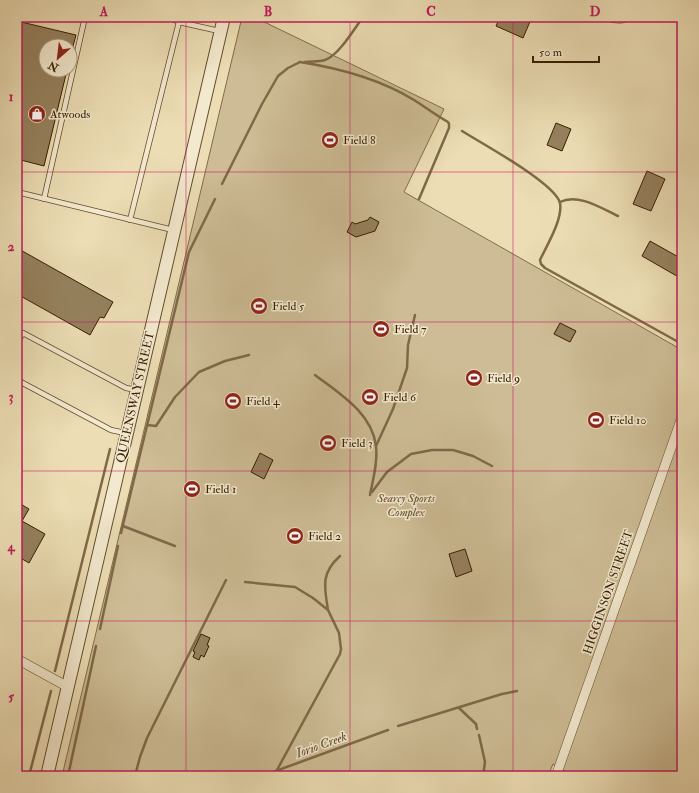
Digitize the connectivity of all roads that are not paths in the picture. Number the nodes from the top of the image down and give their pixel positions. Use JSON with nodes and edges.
{"nodes":[{"id":1,"x":85,"y":17,"type":"edge"},
{"id":2,"x":169,"y":17,"type":"edge"},
{"id":3,"x":224,"y":17,"type":"edge"},
{"id":4,"x":605,"y":17,"type":"edge"},
{"id":5,"x":630,"y":17,"type":"edge"},
{"id":6,"x":179,"y":22,"type":"junction"},
{"id":7,"x":221,"y":31,"type":"junction"},
{"id":8,"x":17,"y":192,"type":"edge"},
{"id":9,"x":44,"y":199,"type":"junction"},
{"id":10,"x":130,"y":220,"type":"junction"},
{"id":11,"x":174,"y":230,"type":"junction"},
{"id":12,"x":17,"y":343,"type":"edge"},
{"id":13,"x":17,"y":380,"type":"edge"},
{"id":14,"x":137,"y":390,"type":"junction"},
{"id":15,"x":682,"y":417,"type":"edge"},
{"id":16,"x":127,"y":433,"type":"junction"},
{"id":17,"x":17,"y":659,"type":"edge"},
{"id":18,"x":68,"y":687,"type":"junction"},
{"id":19,"x":47,"y":776,"type":"edge"},
{"id":20,"x":556,"y":776,"type":"edge"}],
"edges":[{"from":1,"to":9,"type":"lane"},
{"from":2,"to":6,"type":"lane"},
{"from":3,"to":7,"type":"street","name":"QUEENSWAY STREET"},
{"from":4,"to":5,"type":"lane"},
{"from":6,"to":7,"type":"lane"},
{"from":6,"to":10,"type":"lane"},
{"from":7,"to":11,"type":"street","name":"QUEENSWAY STREET"},
{"from":8,"to":9,"type":"lane"},
{"from":9,"to":10,"type":"lane"},
{"from":10,"to":11,"type":"lane"},
{"from":11,"to":14,"type":"street","name":"QUEENSWAY STREET"},
{"from":12,"to":14,"type":"lane"},
{"from":13,"to":16,"type":"lane"},
{"from":14,"to":16,"type":"street","name":"QUEENSWAY STREET"},
{"from":15,"to":20,"type":"street","name":"HIGGINSON STREET"},
{"from":16,"to":18,"type":"street","name":"QUEENSWAY STREET"},
{"from":17,"to":18,"type":"street"},
{"from":18,"to":19,"type":"street","name":"QUEENSWAY STREET"}]}
